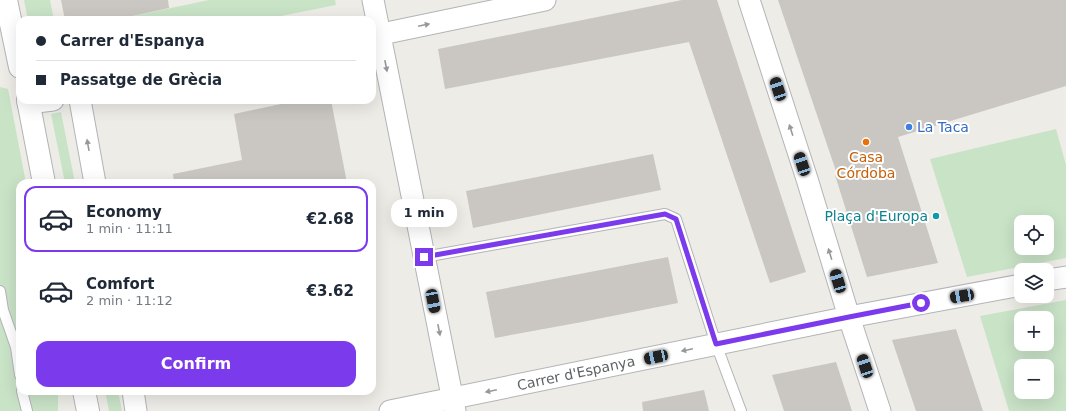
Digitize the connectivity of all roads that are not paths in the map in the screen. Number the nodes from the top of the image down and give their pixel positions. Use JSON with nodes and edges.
{"nodes":[{"id":1,"x":6,"y":0,"type":"edge"},
{"id":2,"x":373,"y":0,"type":"edge"},
{"id":3,"x":545,"y":0,"type":"edge"},
{"id":4,"x":749,"y":0,"type":"edge"},
{"id":5,"x":374,"y":16,"type":"edge"},
{"id":6,"x":376,"y":36,"type":"edge"},
{"id":7,"x":16,"y":48,"type":"edge"},
{"id":8,"x":28,"y":104,"type":"edge"},
{"id":9,"x":81,"y":104,"type":"edge"},
{"id":10,"x":43,"y":179,"type":"edge"},
{"id":11,"x":94,"y":179,"type":"edge"},
{"id":12,"x":424,"y":257,"type":"junction"},
{"id":13,"x":1066,"y":277,"type":"edge"},
{"id":14,"x":1054,"y":279,"type":"edge"},
{"id":15,"x":1014,"y":286,"type":"edge"},
{"id":16,"x":0,"y":291,"type":"edge"},
{"id":17,"x":849,"y":317,"type":"junction"},
{"id":18,"x":716,"y":344,"type":"junction"},
{"id":19,"x":16,"y":347,"type":"edge"},
{"id":20,"x":23,"y":395,"type":"edge"},
{"id":21,"x":85,"y":395,"type":"edge"},
{"id":22,"x":134,"y":395,"type":"edge"},
{"id":23,"x":454,"y":405,"type":"edge"},
{"id":24,"x":27,"y":411,"type":"edge"},
{"id":25,"x":88,"y":411,"type":"edge"},
{"id":26,"x":136,"y":411,"type":"edge"},
{"id":27,"x":390,"y":411,"type":"edge"},
{"id":28,"x":741,"y":411,"type":"edge"},
{"id":29,"x":880,"y":411,"type":"edge"}],
"edges":[{"from":1,"to":7,"type":"street"},
{"from":2,"to":5,"type":"street"},
{"from":6,"to":3,"type":"street","one_way":true},
{"from":17,"to":4,"type":"street","one_way":true},
{"from":6,"to":12,"type":"street","one_way":true},
{"from":8,"to":10,"type":"street"},
{"from":11,"to":9,"type":"street","one_way":true},
{"from":12,"to":18,"type":"lane"},
{"from":12,"to":23,"type":"street","one_way":true},
{"from":13,"to":14,"type":"street"},
{"from":15,"to":17,"type":"street","name":"Carrer d'Espanya"},
{"from":16,"to":19,"type":"lane"},
{"from":17,"to":18,"type":"street","name":"Carrer d'Espanya"},
{"from":17,"to":29,"type":"street"},
{"from":18,"to":23,"type":"street","name":"Carrer d'Espanya","one_way":true},
{"from":18,"to":28,"type":"lane"},
{"from":20,"to":24,"type":"lane"},
{"from":21,"to":25,"type":"street"},
{"from":22,"to":26,"type":"street"},
{"from":23,"to":27,"type":"street","name":"Carrer d'Espanya"}]}
